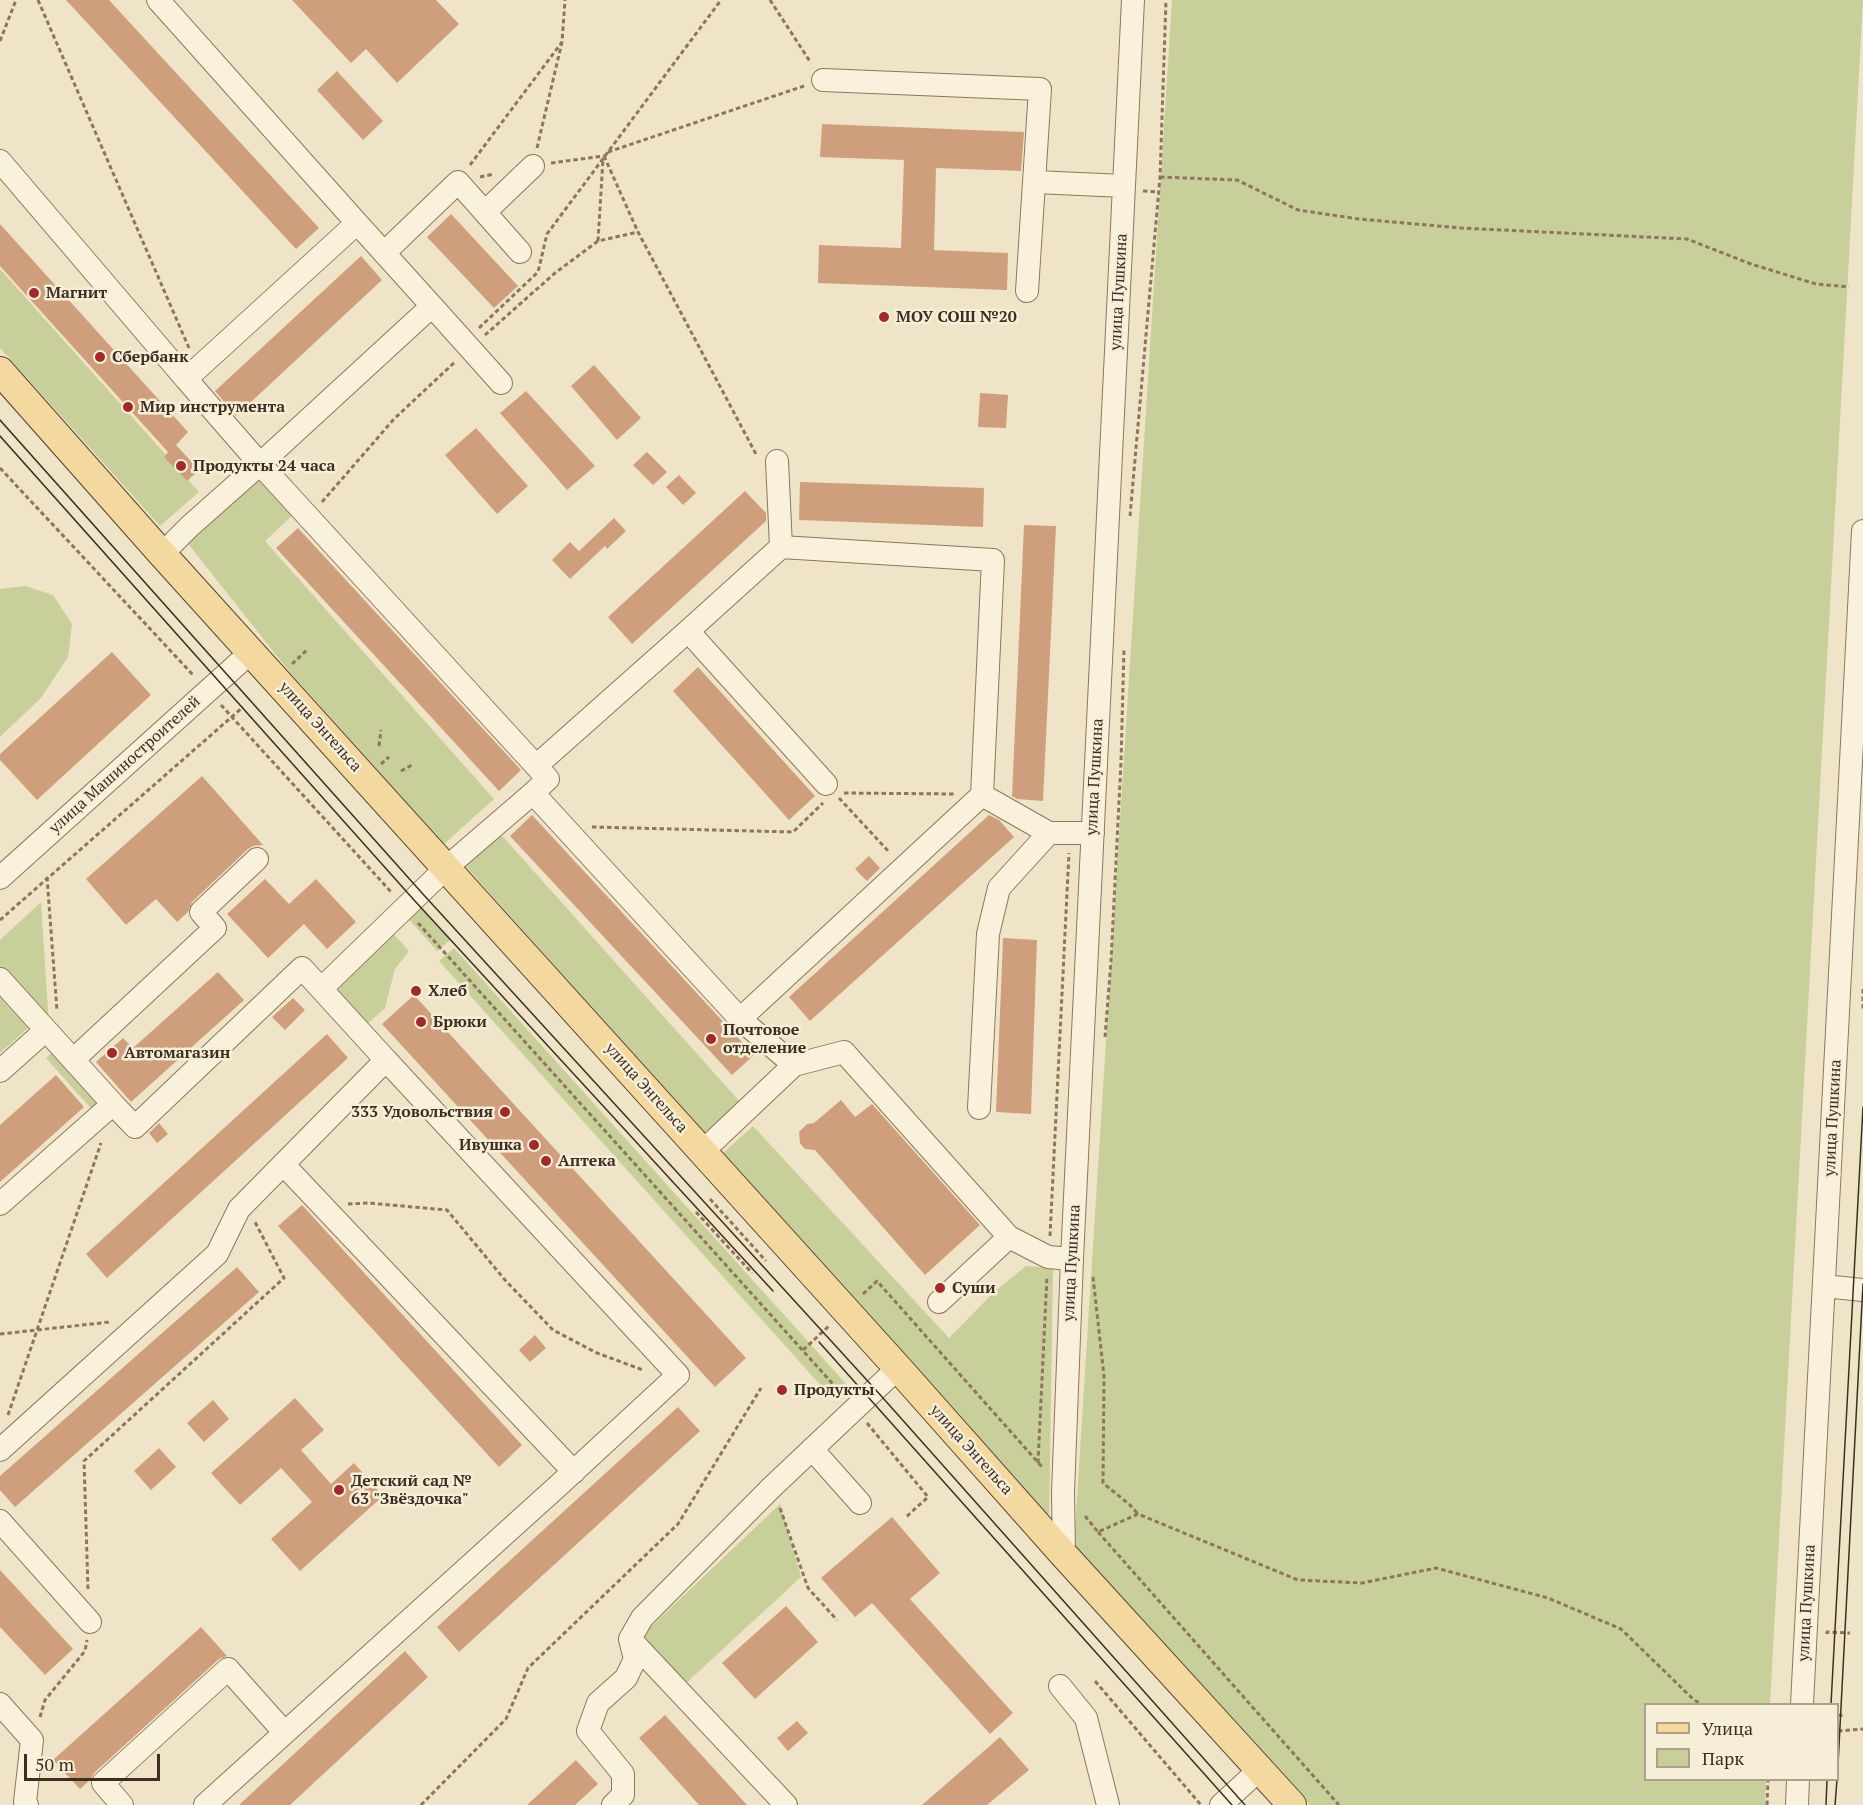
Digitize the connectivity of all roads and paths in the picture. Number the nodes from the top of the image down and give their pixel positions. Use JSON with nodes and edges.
{"nodes":[{"id":1,"x":16,"y":0,"type":"edge"},
{"id":2,"x":38,"y":0,"type":"edge"},
{"id":3,"x":158,"y":0,"type":"edge"},
{"id":4,"x":565,"y":0,"type":"edge"},
{"id":5,"x":721,"y":0,"type":"edge"},
{"id":6,"x":770,"y":0,"type":"edge"},
{"id":7,"x":1133,"y":0,"type":"edge"},
{"id":8,"x":1166,"y":0,"type":"edge"},
{"id":9,"x":0,"y":41,"type":"edge"},
{"id":10,"x":562,"y":42,"type":"junction"},
{"id":11,"x":822,"y":80,"type":"junction"},
{"id":12,"x":607,"y":152,"type":"junction"},
{"id":13,"x":603,"y":156,"type":"junction"},
{"id":14,"x":0,"y":161,"type":"edge"},
{"id":15,"x":533,"y":166,"type":"junction"},
{"id":16,"x":1160,"y":177,"type":"junction"},
{"id":17,"x":458,"y":182,"type":"junction"},
{"id":18,"x":1035,"y":182,"type":"junction"},
{"id":19,"x":1124,"y":186,"type":"junction"},
{"id":20,"x":485,"y":212,"type":"junction"},
{"id":21,"x":357,"y":223,"type":"junction"},
{"id":22,"x":598,"y":241,"type":"dead end"},
{"id":23,"x":520,"y":252,"type":"dead end"},
{"id":24,"x":384,"y":253,"type":"junction"},
{"id":25,"x":1849,"y":286,"type":"dead end"},
{"id":26,"x":1028,"y":291,"type":"dead end"},
{"id":27,"x":432,"y":306,"type":"junction"},
{"id":28,"x":464,"y":341,"type":"junction"},
{"id":29,"x":189,"y":348,"type":"dead end"},
{"id":30,"x":0,"y":371,"type":"edge"},
{"id":31,"x":186,"y":379,"type":"junction"},
{"id":32,"x":501,"y":383,"type":"dead end"},
{"id":33,"x":767,"y":459,"type":"joint"},
{"id":34,"x":260,"y":464,"type":"junction"},
{"id":35,"x":0,"y":468,"type":"edge"},
{"id":36,"x":1130,"y":518,"type":"dead end"},
{"id":37,"x":1863,"y":531,"type":"edge"},
{"id":38,"x":781,"y":547,"type":"junction"},
{"id":39,"x":162,"y":554,"type":"junction"},
{"id":40,"x":688,"y":631,"type":"junction"},
{"id":41,"x":1124,"y":646,"type":"dead end"},
{"id":42,"x":308,"y":649,"type":"dead end"},
{"id":43,"x":251,"y":652,"type":"junction"},
{"id":44,"x":186,"y":666,"type":"dead end"},
{"id":45,"x":287,"y":669,"type":"dead end"},
{"id":46,"x":243,"y":707,"type":"dead end"},
{"id":47,"x":232,"y":718,"type":"junction"},
{"id":48,"x":381,"y":730,"type":"dead end"},
{"id":49,"x":379,"y":746,"type":"dead end"},
{"id":50,"x":412,"y":765,"type":"dead end"},
{"id":51,"x":536,"y":766,"type":"junction"},
{"id":52,"x":401,"y":771,"type":"dead end"},
{"id":53,"x":826,"y":792,"type":"joint"},
{"id":54,"x":533,"y":793,"type":"junction"},
{"id":55,"x":982,"y":795,"type":"junction"},
{"id":56,"x":563,"y":827,"type":"junction"},
{"id":57,"x":1049,"y":833,"type":"junction"},
{"id":58,"x":1093,"y":833,"type":"junction"},
{"id":59,"x":257,"y":859,"type":"dead end"},
{"id":60,"x":447,"y":867,"type":"junction"},
{"id":61,"x":903,"y":867,"type":"junction"},
{"id":62,"x":0,"y":878,"type":"edge"},
{"id":63,"x":47,"y":878,"type":"junction"},
{"id":64,"x":405,"y":908,"type":"junction"},
{"id":65,"x":0,"y":920,"type":"edge"},
{"id":66,"x":0,"y":979,"type":"edge"},
{"id":67,"x":321,"y":989,"type":"junction"},
{"id":68,"x":1863,"y":989,"type":"edge"},
{"id":69,"x":1863,"y":1010,"type":"edge"},
{"id":70,"x":740,"y":1019,"type":"junction"},
{"id":71,"x":51,"y":1021,"type":"junction"},
{"id":72,"x":1104,"y":1043,"type":"dead end"},
{"id":73,"x":73,"y":1060,"type":"junction"},
{"id":74,"x":386,"y":1060,"type":"junction"},
{"id":75,"x":794,"y":1065,"type":"junction"},
{"id":76,"x":0,"y":1071,"type":"edge"},
{"id":77,"x":113,"y":1104,"type":"junction"},
{"id":78,"x":979,"y":1108,"type":"dead end"},
{"id":79,"x":102,"y":1139,"type":"dead end"},
{"id":80,"x":703,"y":1151,"type":"junction"},
{"id":81,"x":283,"y":1164,"type":"junction"},
{"id":82,"x":710,"y":1200,"type":"dead end"},
{"id":83,"x":245,"y":1202,"type":"junction"},
{"id":84,"x":0,"y":1204,"type":"edge"},
{"id":85,"x":322,"y":1206,"type":"junction"},
{"id":86,"x":696,"y":1212,"type":"dead end"},
{"id":87,"x":1009,"y":1237,"type":"junction"},
{"id":88,"x":1072,"y":1259,"type":"junction"},
{"id":89,"x":766,"y":1261,"type":"dead end"},
{"id":90,"x":752,"y":1273,"type":"dead end"},
{"id":91,"x":1093,"y":1277,"type":"dead end"},
{"id":92,"x":1824,"y":1286,"type":"junction"},
{"id":93,"x":1863,"y":1290,"type":"edge"},
{"id":94,"x":860,"y":1297,"type":"dead end"},
{"id":95,"x":939,"y":1302,"type":"dead end"},
{"id":96,"x":145,"y":1319,"type":"junction"},
{"id":97,"x":831,"y":1324,"type":"dead end"},
{"id":98,"x":37,"y":1330,"type":"junction"},
{"id":99,"x":0,"y":1334,"type":"edge"},
{"id":100,"x":803,"y":1350,"type":"junction"},
{"id":101,"x":898,"y":1368,"type":"junction"},
{"id":102,"x":643,"y":1370,"type":"dead end"},
{"id":103,"x":761,"y":1388,"type":"dead end"},
{"id":104,"x":854,"y":1409,"type":"junction"},
{"id":105,"x":7,"y":1417,"type":"dead end"},
{"id":106,"x":812,"y":1449,"type":"junction"},
{"id":107,"x":0,"y":1450,"type":"edge"},
{"id":108,"x":574,"y":1472,"type":"junction"},
{"id":109,"x":772,"y":1486,"type":"junction"},
{"id":110,"x":1062,"y":1492,"type":"junction"},
{"id":111,"x":860,"y":1503,"type":"dead end"},
{"id":112,"x":1138,"y":1514,"type":"junction"},
{"id":113,"x":905,"y":1518,"type":"dead end"},
{"id":114,"x":0,"y":1521,"type":"edge"},
{"id":115,"x":1098,"y":1532,"type":"junction"},
{"id":116,"x":1064,"y":1555,"type":"junction"},
{"id":117,"x":837,"y":1620,"type":"dead end"},
{"id":118,"x":90,"y":1622,"type":"junction"},
{"id":119,"x":1827,"y":1632,"type":"dead end"},
{"id":120,"x":1850,"y":1633,"type":"dead end"},
{"id":121,"x":630,"y":1639,"type":"junction"},
{"id":122,"x":1095,"y":1681,"type":"dead end"},
{"id":123,"x":1060,"y":1686,"type":"dead end"},
{"id":124,"x":1699,"y":1703,"type":"edge"},
{"id":125,"x":1802,"y":1703,"type":"edge"},
{"id":126,"x":0,"y":1704,"type":"edge"},
{"id":127,"x":1839,"y":1715,"type":"edge"},
{"id":128,"x":1845,"y":1716,"type":"dead end"},
{"id":129,"x":1863,"y":1729,"type":"edge"},
{"id":130,"x":1839,"y":1731,"type":"edge"},
{"id":131,"x":284,"y":1732,"type":"junction"},
{"id":132,"x":32,"y":1740,"type":"junction"},
{"id":133,"x":1260,"y":1769,"type":"junction"},
{"id":134,"x":1768,"y":1781,"type":"edge"},
{"id":135,"x":1798,"y":1781,"type":"edge"},
{"id":136,"x":27,"y":1805,"type":"edge"},
{"id":137,"x":122,"y":1805,"type":"edge"},
{"id":138,"x":205,"y":1805,"type":"edge"},
{"id":139,"x":422,"y":1805,"type":"edge"},
{"id":140,"x":613,"y":1805,"type":"edge"},
{"id":141,"x":786,"y":1805,"type":"edge"},
{"id":142,"x":1108,"y":1805,"type":"edge"},
{"id":143,"x":1201,"y":1805,"type":"edge"},
{"id":144,"x":1221,"y":1805,"type":"edge"},
{"id":145,"x":1292,"y":1805,"type":"edge"},
{"id":146,"x":1339,"y":1805,"type":"edge"},
{"id":147,"x":1767,"y":1805,"type":"edge"},
{"id":148,"x":1797,"y":1805,"type":"edge"}],
"edges":[{"from":1,"to":9,"type":"path"},
{"from":2,"to":29,"type":"path"},
{"from":3,"to":21,"type":"street"},
{"from":4,"to":10,"type":"path"},
{"from":5,"to":12,"type":"path"},
{"from":6,"to":11,"type":"path"},
{"from":7,"to":19,"type":"street","name":"улица Пушкина"},
{"from":8,"to":16,"type":"path"},
{"from":10,"to":15,"type":"path"},
{"from":10,"to":17,"type":"path"},
{"from":11,"to":12,"type":"path"},
{"from":11,"to":18,"type":"street"},
{"from":12,"to":13,"type":"path"},
{"from":13,"to":15,"type":"path"},
{"from":13,"to":22,"type":"path"},
{"from":13,"to":28,"type":"path"},
{"from":13,"to":33,"type":"path"},
{"from":14,"to":31,"type":"street"},
{"from":15,"to":20,"type":"street"},
{"from":16,"to":25,"type":"path"},
{"from":16,"to":36,"type":"path"},
{"from":17,"to":20,"type":"street"},
{"from":17,"to":24,"type":"street"},
{"from":18,"to":19,"type":"street"},
{"from":18,"to":26,"type":"street"},
{"from":19,"to":58,"type":"street","name":"улица Пушкина"},
{"from":20,"to":23,"type":"street"},
{"from":21,"to":24,"type":"street"},
{"from":21,"to":31,"type":"street"},
{"from":24,"to":27,"type":"street"},
{"from":27,"to":28,"type":"street"},
{"from":27,"to":34,"type":"street"},
{"from":28,"to":32,"type":"street"},
{"from":30,"to":39,"type":"main road","name":"улица Энгельса"},
{"from":31,"to":34,"type":"street"},
{"from":33,"to":38,"type":"street"},
{"from":34,"to":39,"type":"street"},
{"from":34,"to":51,"type":"street"},
{"from":35,"to":44,"type":"path"},
{"from":37,"to":92,"type":"street","name":"улица Пушкина"},
{"from":38,"to":40,"type":"street"},
{"from":38,"to":55,"type":"street"},
{"from":39,"to":43,"type":"main road","name":"улица Энгельса"},
{"from":40,"to":51,"type":"street"},
{"from":40,"to":53,"type":"street"},
{"from":41,"to":72,"type":"path"},
{"from":42,"to":45,"type":"path"},
{"from":43,"to":60,"type":"main road","name":"улица Энгельса"},
{"from":43,"to":62,"type":"street","name":"улица Машиностроителей"},
{"from":46,"to":47,"type":"path"},
{"from":47,"to":63,"type":"path"},
{"from":47,"to":64,"type":"path"},
{"from":48,"to":49,"type":"path"},
{"from":50,"to":52,"type":"path"},
{"from":51,"to":54,"type":"street"},
{"from":53,"to":56,"type":"path"},
{"from":54,"to":56,"type":"street"},
{"from":54,"to":60,"type":"street"},
{"from":55,"to":57,"type":"street"},
{"from":55,"to":61,"type":"street"},
{"from":55,"to":61,"type":"path"},
{"from":56,"to":70,"type":"street"},
{"from":57,"to":58,"type":"street"},
{"from":57,"to":78,"type":"street"},
{"from":58,"to":88,"type":"street","name":"улица Пушкина"},
{"from":59,"to":73,"type":"street"},
{"from":60,"to":64,"type":"street"},
{"from":60,"to":80,"type":"main road","name":"улица Энгельса"},
{"from":61,"to":70,"type":"street"},
{"from":63,"to":65,"type":"path"},
{"from":63,"to":71,"type":"path"},
{"from":64,"to":67,"type":"street"},
{"from":64,"to":100,"type":"path"},
{"from":66,"to":71,"type":"street"},
{"from":67,"to":74,"type":"street"},
{"from":67,"to":77,"type":"street"},
{"from":68,"to":69,"type":"path"},
{"from":70,"to":75,"type":"street"},
{"from":71,"to":73,"type":"street"},
{"from":71,"to":76,"type":"street"},
{"from":73,"to":77,"type":"street"},
{"from":74,"to":81,"type":"street"},
{"from":74,"to":108,"type":"street"},
{"from":75,"to":80,"type":"street"},
{"from":75,"to":87,"type":"street"},
{"from":77,"to":84,"type":"street"},
{"from":79,"to":98,"type":"path"},
{"from":80,"to":101,"type":"main road","name":"улица Энгельса"},
{"from":81,"to":83,"type":"street"},
{"from":81,"to":85,"type":"street"},
{"from":82,"to":89,"type":"path"},
{"from":83,"to":96,"type":"street"},
{"from":83,"to":118,"type":"path"},
{"from":85,"to":102,"type":"path"},
{"from":85,"to":108,"type":"street"},
{"from":86,"to":90,"type":"path"},
{"from":87,"to":88,"type":"street"},
{"from":87,"to":95,"type":"street"},
{"from":88,"to":110,"type":"street","name":"улица Пушкина"},
{"from":91,"to":112,"type":"path"},
{"from":92,"to":93,"type":"street"},
{"from":92,"to":125,"type":"street","name":"улица Пушкина"},
{"from":94,"to":110,"type":"path"},
{"from":96,"to":98,"type":"path"},
{"from":96,"to":107,"type":"street"},
{"from":97,"to":100,"type":"path"},
{"from":98,"to":99,"type":"path"},
{"from":98,"to":105,"type":"path"},
{"from":100,"to":104,"type":"path"},
{"from":101,"to":104,"type":"street"},
{"from":101,"to":116,"type":"main road","name":"улица Энгельса"},
{"from":103,"to":139,"type":"path"},
{"from":104,"to":106,"type":"street"},
{"from":104,"to":113,"type":"path"},
{"from":106,"to":109,"type":"street"},
{"from":106,"to":111,"type":"street"},
{"from":108,"to":131,"type":"street"},
{"from":109,"to":117,"type":"path"},
{"from":109,"to":121,"type":"street"},
{"from":110,"to":115,"type":"path"},
{"from":110,"to":116,"type":"street","name":"улица Пушкина"},
{"from":112,"to":115,"type":"path"},
{"from":112,"to":124,"type":"path"},
{"from":114,"to":118,"type":"street"},
{"from":115,"to":146,"type":"path"},
{"from":116,"to":133,"type":"main road","name":"улица Энгельса"},
{"from":118,"to":132,"type":"path"},
{"from":119,"to":120,"type":"path"},
{"from":121,"to":140,"type":"street"},
{"from":121,"to":141,"type":"street"},
{"from":122,"to":143,"type":"path"},
{"from":123,"to":142,"type":"street"},
{"from":126,"to":132,"type":"street"},
{"from":127,"to":128,"type":"path"},
{"from":129,"to":130,"type":"path"},
{"from":131,"to":137,"type":"street"},
{"from":131,"to":138,"type":"street"},
{"from":132,"to":136,"type":"street"},
{"from":133,"to":144,"type":"street"},
{"from":133,"to":145,"type":"main road","name":"улица Энгельса"},
{"from":134,"to":147,"type":"path"},
{"from":135,"to":148,"type":"street"}]}
